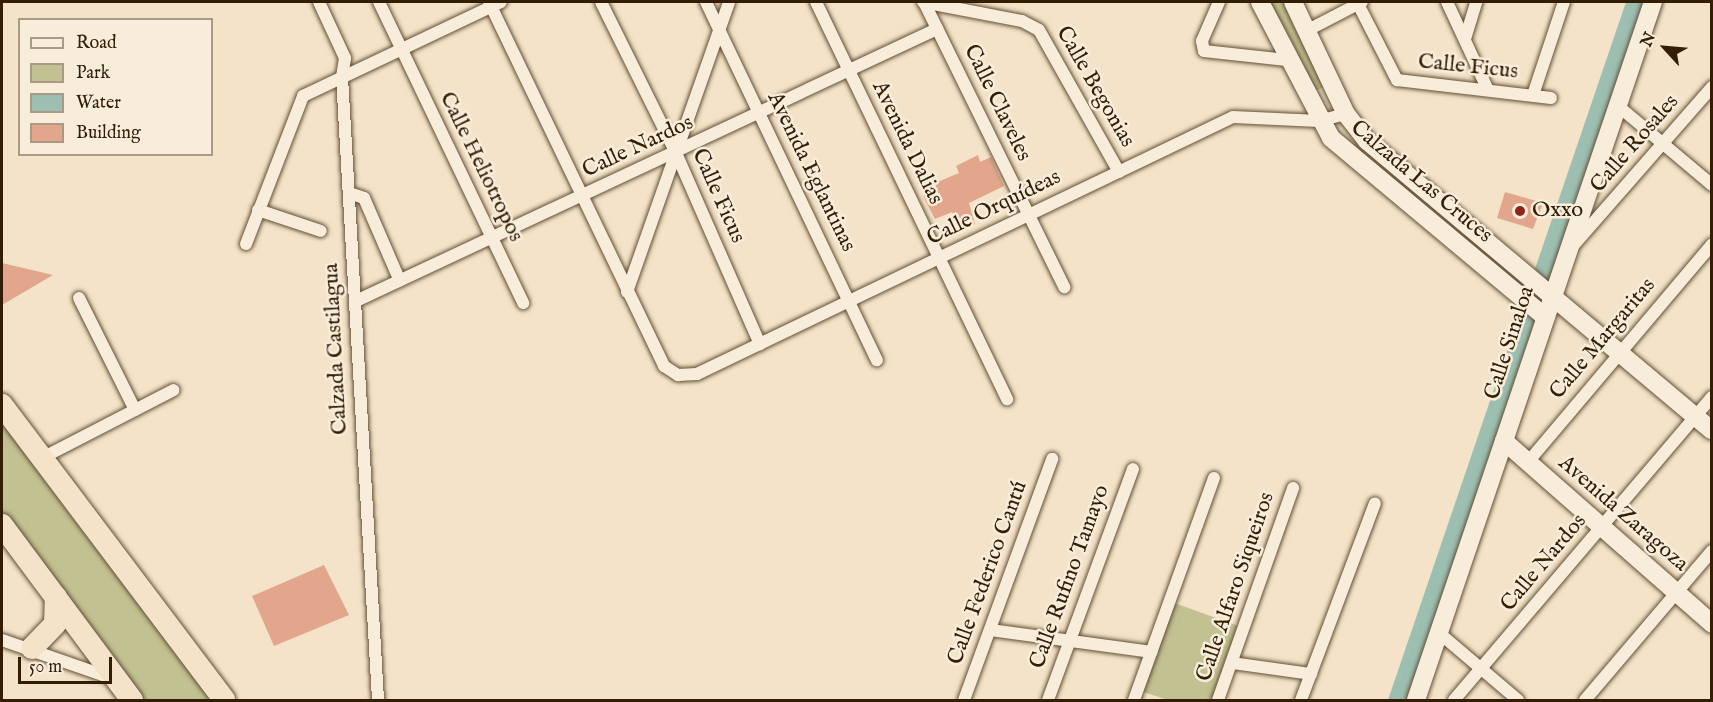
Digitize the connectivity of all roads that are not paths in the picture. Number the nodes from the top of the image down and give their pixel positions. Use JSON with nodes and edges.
{"nodes":[{"id":1,"x":319,"y":2,"type":"edge"},
{"id":2,"x":379,"y":2,"type":"edge"},
{"id":3,"x":601,"y":2,"type":"edge"},
{"id":4,"x":706,"y":2,"type":"edge"},
{"id":5,"x":729,"y":2,"type":"edge"},
{"id":6,"x":816,"y":2,"type":"edge"},
{"id":7,"x":923,"y":2,"type":"edge"},
{"id":8,"x":1219,"y":2,"type":"edge"},
{"id":9,"x":1260,"y":2,"type":"edge"},
{"id":10,"x":1293,"y":2,"type":"edge"},
{"id":11,"x":1359,"y":2,"type":"edge"},
{"id":12,"x":1447,"y":2,"type":"edge"},
{"id":13,"x":1476,"y":2,"type":"edge"},
{"id":14,"x":1564,"y":2,"type":"edge"},
{"id":15,"x":1653,"y":2,"type":"edge"},
{"id":16,"x":494,"y":3,"type":"edge"},
{"id":17,"x":719,"y":29,"type":"junction"},
{"id":18,"x":937,"y":29,"type":"junction"},
{"id":19,"x":1306,"y":31,"type":"junction"},
{"id":20,"x":1465,"y":39,"type":"junction"},
{"id":21,"x":401,"y":50,"type":"junction"},
{"id":22,"x":1287,"y":60,"type":"junction"},
{"id":23,"x":849,"y":71,"type":"junction"},
{"id":24,"x":342,"y":77,"type":"junction"},
{"id":25,"x":1712,"y":87,"type":"edge"},
{"id":26,"x":1488,"y":90,"type":"junction"},
{"id":27,"x":1533,"y":95,"type":"junction"},
{"id":28,"x":1551,"y":98,"type":"dead end"},
{"id":29,"x":1617,"y":105,"type":"junction"},
{"id":30,"x":760,"y":114,"type":"junction"},
{"id":31,"x":1346,"y":114,"type":"junction"},
{"id":32,"x":1319,"y":121,"type":"junction"},
{"id":33,"x":1663,"y":144,"type":"junction"},
{"id":34,"x":676,"y":153,"type":"junction"},
{"id":35,"x":1119,"y":172,"type":"junction"},
{"id":36,"x":1712,"y":185,"type":"edge"},
{"id":37,"x":349,"y":193,"type":"junction"},
{"id":38,"x":580,"y":197,"type":"junction"},
{"id":39,"x":258,"y":210,"type":"junction"},
{"id":40,"x":1029,"y":215,"type":"junction"},
{"id":41,"x":321,"y":231,"type":"dead end"},
{"id":42,"x":492,"y":238,"type":"junction"},
{"id":43,"x":246,"y":244,"type":"dead end"},
{"id":44,"x":1712,"y":244,"type":"edge"},
{"id":45,"x":1565,"y":254,"type":"junction"},
{"id":46,"x":939,"y":258,"type":"junction"},
{"id":47,"x":400,"y":280,"type":"junction"},
{"id":48,"x":1064,"y":287,"type":"dead end"},
{"id":49,"x":627,"y":292,"type":"junction"},
{"id":50,"x":1551,"y":294,"type":"junction"},
{"id":51,"x":79,"y":298,"type":"dead end"},
{"id":52,"x":356,"y":301,"type":"junction"},
{"id":53,"x":850,"y":301,"type":"junction"},
{"id":54,"x":523,"y":303,"type":"dead end"},
{"id":55,"x":1543,"y":315,"type":"junction"},
{"id":56,"x":760,"y":344,"type":"junction"},
{"id":57,"x":1620,"y":352,"type":"junction"},
{"id":58,"x":878,"y":360,"type":"dead end"},
{"id":59,"x":174,"y":390,"type":"dead end"},
{"id":60,"x":1712,"y":397,"type":"edge"},
{"id":61,"x":1007,"y":399,"type":"dead end"},
{"id":62,"x":2,"y":405,"type":"edge"},
{"id":63,"x":135,"y":410,"type":"junction"},
{"id":64,"x":1695,"y":416,"type":"junction"},
{"id":65,"x":1712,"y":430,"type":"edge"},
{"id":66,"x":1504,"y":441,"type":"junction"},
{"id":67,"x":42,"y":458,"type":"junction"},
{"id":68,"x":1052,"y":459,"type":"dead end"},
{"id":69,"x":1527,"y":462,"type":"junction"},
{"id":70,"x":1132,"y":469,"type":"dead end"},
{"id":71,"x":1214,"y":478,"type":"dead end"},
{"id":72,"x":1293,"y":488,"type":"dead end"},
{"id":73,"x":1375,"y":503,"type":"dead end"},
{"id":74,"x":2,"y":525,"type":"edge"},
{"id":75,"x":1601,"y":527,"type":"junction"},
{"id":76,"x":1712,"y":551,"type":"edge"},
{"id":77,"x":1676,"y":592,"type":"junction"},
{"id":78,"x":56,"y":597,"type":"junction"},
{"id":79,"x":1712,"y":624,"type":"edge"},
{"id":80,"x":991,"y":630,"type":"junction"},
{"id":81,"x":1438,"y":632,"type":"junction"},
{"id":82,"x":2,"y":640,"type":"edge"},
{"id":83,"x":1069,"y":641,"type":"junction"},
{"id":84,"x":32,"y":648,"type":"junction"},
{"id":85,"x":1151,"y":652,"type":"junction"},
{"id":86,"x":1232,"y":663,"type":"junction"},
{"id":87,"x":1481,"y":669,"type":"junction"},
{"id":88,"x":1311,"y":674,"type":"junction"},
{"id":89,"x":118,"y":681,"type":"junction"},
{"id":90,"x":132,"y":700,"type":"edge"},
{"id":91,"x":224,"y":700,"type":"edge"},
{"id":92,"x":378,"y":700,"type":"edge"},
{"id":93,"x":964,"y":700,"type":"edge"},
{"id":94,"x":1048,"y":700,"type":"edge"},
{"id":95,"x":1134,"y":700,"type":"edge"},
{"id":96,"x":1218,"y":700,"type":"edge"},
{"id":97,"x":1301,"y":700,"type":"edge"},
{"id":98,"x":1416,"y":700,"type":"edge"},
{"id":99,"x":1454,"y":700,"type":"edge"},
{"id":100,"x":1518,"y":700,"type":"edge"},
{"id":101,"x":1586,"y":700,"type":"edge"}],
"edges":[{"from":1,"to":24,"type":"street","name":"Calzada Castilagua"},
{"from":2,"to":21,"type":"street","name":"Calle Heliotropos"},
{"from":3,"to":34,"type":"street","name":"Calle Ficus"},
{"from":4,"to":17,"type":"street","name":"Avenida Eglantinas"},
{"from":5,"to":17,"type":"street"},
{"from":6,"to":23,"type":"street","name":"Avenida Dalias"},
{"from":7,"to":18,"type":"street","name":"Calle Claveles"},
{"from":7,"to":35,"type":"street","name":"Calle Begonias"},
{"from":8,"to":22,"type":"street"},
{"from":9,"to":22,"type":"street","name":"Calzada Las Cruces"},
{"from":10,"to":19,"type":"street","name":"Calzada Las Cruces"},
{"from":11,"to":19,"type":"street"},
{"from":11,"to":26,"type":"street","name":"Calle Ficus"},
{"from":12,"to":20,"type":"street"},
{"from":13,"to":20,"type":"street"},
{"from":14,"to":27,"type":"street"},
{"from":15,"to":29,"type":"street","name":"Calle Sinaloa"},
{"from":16,"to":21,"type":"street"},
{"from":16,"to":38,"type":"street"},
{"from":17,"to":30,"type":"street","name":"Avenida Eglantinas"},
{"from":17,"to":34,"type":"street"},
{"from":18,"to":23,"type":"street","name":"Calle Nardos"},
{"from":18,"to":40,"type":"street","name":"Calle Claveles"},
{"from":19,"to":31,"type":"street","name":"Calzada Las Cruces"},
{"from":20,"to":26,"type":"street"},
{"from":21,"to":24,"type":"street"},
{"from":21,"to":42,"type":"street","name":"Calle Heliotropos"},
{"from":22,"to":32,"type":"street","name":"Calzada Las Cruces"},
{"from":23,"to":30,"type":"street","name":"Calle Nardos"},
{"from":23,"to":46,"type":"street","name":"Avenida Dalias"},
{"from":24,"to":37,"type":"street","name":"Calzada Castilagua"},
{"from":24,"to":39,"type":"street"},
{"from":25,"to":33,"type":"street","name":"Calle Rosales"},
{"from":26,"to":27,"type":"street","name":"Calle Ficus"},
{"from":27,"to":28,"type":"street","name":"Calle Ficus"},
{"from":29,"to":33,"type":"street"},
{"from":29,"to":45,"type":"street","name":"Calle Sinaloa"},
{"from":30,"to":34,"type":"street","name":"Calle Nardos"},
{"from":30,"to":53,"type":"street","name":"Avenida Eglantinas"},
{"from":31,"to":32,"type":"street","name":"Calle Orquídeas"},
{"from":31,"to":50,"type":"street","name":"Calzada Las Cruces"},
{"from":32,"to":35,"type":"street","name":"Calle Orquídeas"},
{"from":32,"to":55,"type":"street","name":"Calzada Las Cruces"},
{"from":33,"to":36,"type":"street"},
{"from":33,"to":45,"type":"street","name":"Calle Rosales"},
{"from":34,"to":38,"type":"street","name":"Calle Nardos"},
{"from":34,"to":49,"type":"street"},
{"from":34,"to":56,"type":"street","name":"Calle Ficus"},
{"from":35,"to":40,"type":"street","name":"Calle Orquídeas"},
{"from":37,"to":47,"type":"street"},
{"from":37,"to":52,"type":"street","name":"Calzada Castilagua"},
{"from":38,"to":42,"type":"street","name":"Calle Nardos"},
{"from":38,"to":49,"type":"street"},
{"from":39,"to":41,"type":"street"},
{"from":39,"to":43,"type":"street"},
{"from":40,"to":46,"type":"street","name":"Calle Orquídeas"},
{"from":40,"to":48,"type":"street","name":"Calle Claveles"},
{"from":42,"to":47,"type":"street","name":"Calle Nardos"},
{"from":42,"to":54,"type":"street","name":"Calle Heliotropos"},
{"from":44,"to":57,"type":"street","name":"Calle Margaritas"},
{"from":45,"to":50,"type":"street","name":"Calle Sinaloa"},
{"from":46,"to":53,"type":"street","name":"Calle Orquídeas"},
{"from":46,"to":61,"type":"street","name":"Avenida Dalias"},
{"from":47,"to":52,"type":"street","name":"Calle Nardos"},
{"from":49,"to":56,"type":"street","name":"Calle Orquídeas"},
{"from":50,"to":55,"type":"street","name":"Calle Sinaloa"},
{"from":50,"to":57,"type":"street","name":"Calzada Las Cruces"},
{"from":51,"to":63,"type":"street"},
{"from":52,"to":92,"type":"street","name":"Calzada Castilagua"},
{"from":53,"to":56,"type":"street","name":"Calle Orquídeas"},
{"from":53,"to":58,"type":"street","name":"Avenida Eglantinas"},
{"from":55,"to":66,"type":"street","name":"Calle Sinaloa"},
{"from":57,"to":64,"type":"street","name":"Calzada Las Cruces"},
{"from":57,"to":69,"type":"street","name":"Calle Margaritas"},
{"from":59,"to":63,"type":"street"},
{"from":60,"to":64,"type":"street","name":"Calle Nardos"},
{"from":62,"to":67,"type":"highway"},
{"from":63,"to":67,"type":"street"},
{"from":64,"to":65,"type":"street","name":"Calzada Las Cruces"},
{"from":64,"to":75,"type":"street","name":"Calle Nardos"},
{"from":66,"to":69,"type":"street","name":"Avenida Zaragoza"},
{"from":66,"to":81,"type":"street","name":"Calle Sinaloa"},
{"from":67,"to":91,"type":"highway"},
{"from":68,"to":80,"type":"street","name":"Calle Federico Cantú"},
{"from":69,"to":75,"type":"street","name":"Avenida Zaragoza"},
{"from":70,"to":83,"type":"street","name":"Calle Rufino Tamayo"},
{"from":71,"to":85,"type":"street"},
{"from":72,"to":86,"type":"street","name":"Calle Alfaro Siqueiros"},
{"from":73,"to":88,"type":"street"},
{"from":74,"to":78,"type":"highway"},
{"from":75,"to":77,"type":"street","name":"Avenida Zaragoza"},
{"from":75,"to":87,"type":"street","name":"Calle Nardos"},
{"from":76,"to":77,"type":"street"},
{"from":77,"to":79,"type":"street","name":"Avenida Zaragoza"},
{"from":77,"to":101,"type":"street"},
{"from":78,"to":84,"type":"highway"},
{"from":78,"to":89,"type":"highway"},
{"from":80,"to":83,"type":"street"},
{"from":80,"to":93,"type":"street","name":"Calle Federico Cantú"},
{"from":81,"to":87,"type":"street"},
{"from":81,"to":98,"type":"street","name":"Calle Sinaloa"},
{"from":82,"to":84,"type":"street"},
{"from":83,"to":85,"type":"street"},
{"from":83,"to":94,"type":"street","name":"Calle Rufino Tamayo"},
{"from":84,"to":89,"type":"street"},
{"from":85,"to":95,"type":"street"},
{"from":86,"to":88,"type":"street"},
{"from":86,"to":96,"type":"street","name":"Calle Alfaro Siqueiros"},
{"from":87,"to":99,"type":"street","name":"Calle Nardos"},
{"from":87,"to":100,"type":"street"},
{"from":88,"to":97,"type":"street"},
{"from":89,"to":90,"type":"highway"}]}
